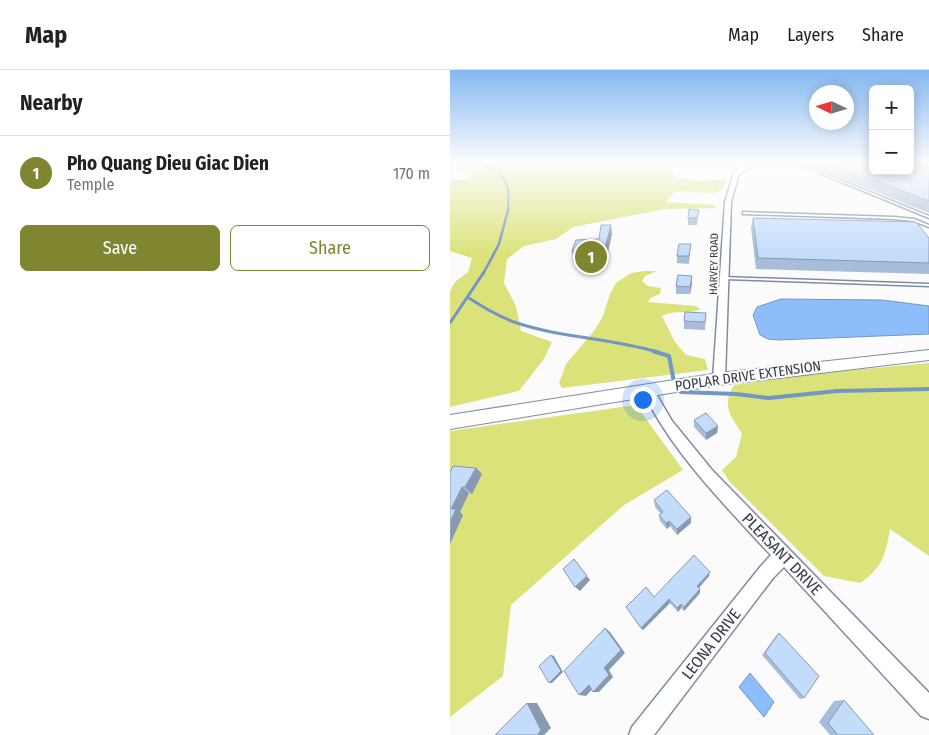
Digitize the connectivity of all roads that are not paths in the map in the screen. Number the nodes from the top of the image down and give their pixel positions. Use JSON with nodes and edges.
{"nodes":[{"id":1,"x":731,"y":193,"type":"edge"},
{"id":2,"x":870,"y":193,"type":"edge"},
{"id":3,"x":744,"y":214,"type":"dead end"},
{"id":4,"x":929,"y":217,"type":"edge"},
{"id":5,"x":929,"y":226,"type":"edge"},
{"id":6,"x":725,"y":278,"type":"junction"},
{"id":7,"x":929,"y":285,"type":"edge"},
{"id":8,"x":929,"y":354,"type":"edge"},
{"id":9,"x":720,"y":379,"type":"junction"},
{"id":10,"x":648,"y":390,"type":"junction"},
{"id":11,"x":450,"y":422,"type":"edge"},
{"id":12,"x":784,"y":555,"type":"junction"},
{"id":13,"x":929,"y":708,"type":"edge"},
{"id":14,"x":640,"y":735,"type":"edge"}],
"edges":[{"from":1,"to":6,"type":"street","name":"HARVEY ROAD"},
{"from":2,"to":4,"type":"lane"},
{"from":3,"to":5,"type":"lane"},
{"from":6,"to":7,"type":"lane"},
{"from":6,"to":9,"type":"street","name":"HARVEY ROAD"},
{"from":8,"to":9,"type":"street","name":"POPLAR DRIVE EXTENSION"},
{"from":9,"to":10,"type":"street","name":"POPLAR DRIVE EXTENSION"},
{"from":10,"to":11,"type":"street","name":"POPLAR DRIVE EXTENSION"},
{"from":10,"to":12,"type":"street","name":"PLEASANT DRIVE"},
{"from":12,"to":13,"type":"street","name":"PLEASANT DRIVE"},
{"from":12,"to":14,"type":"street","name":"LEONA DRIVE"}]}
